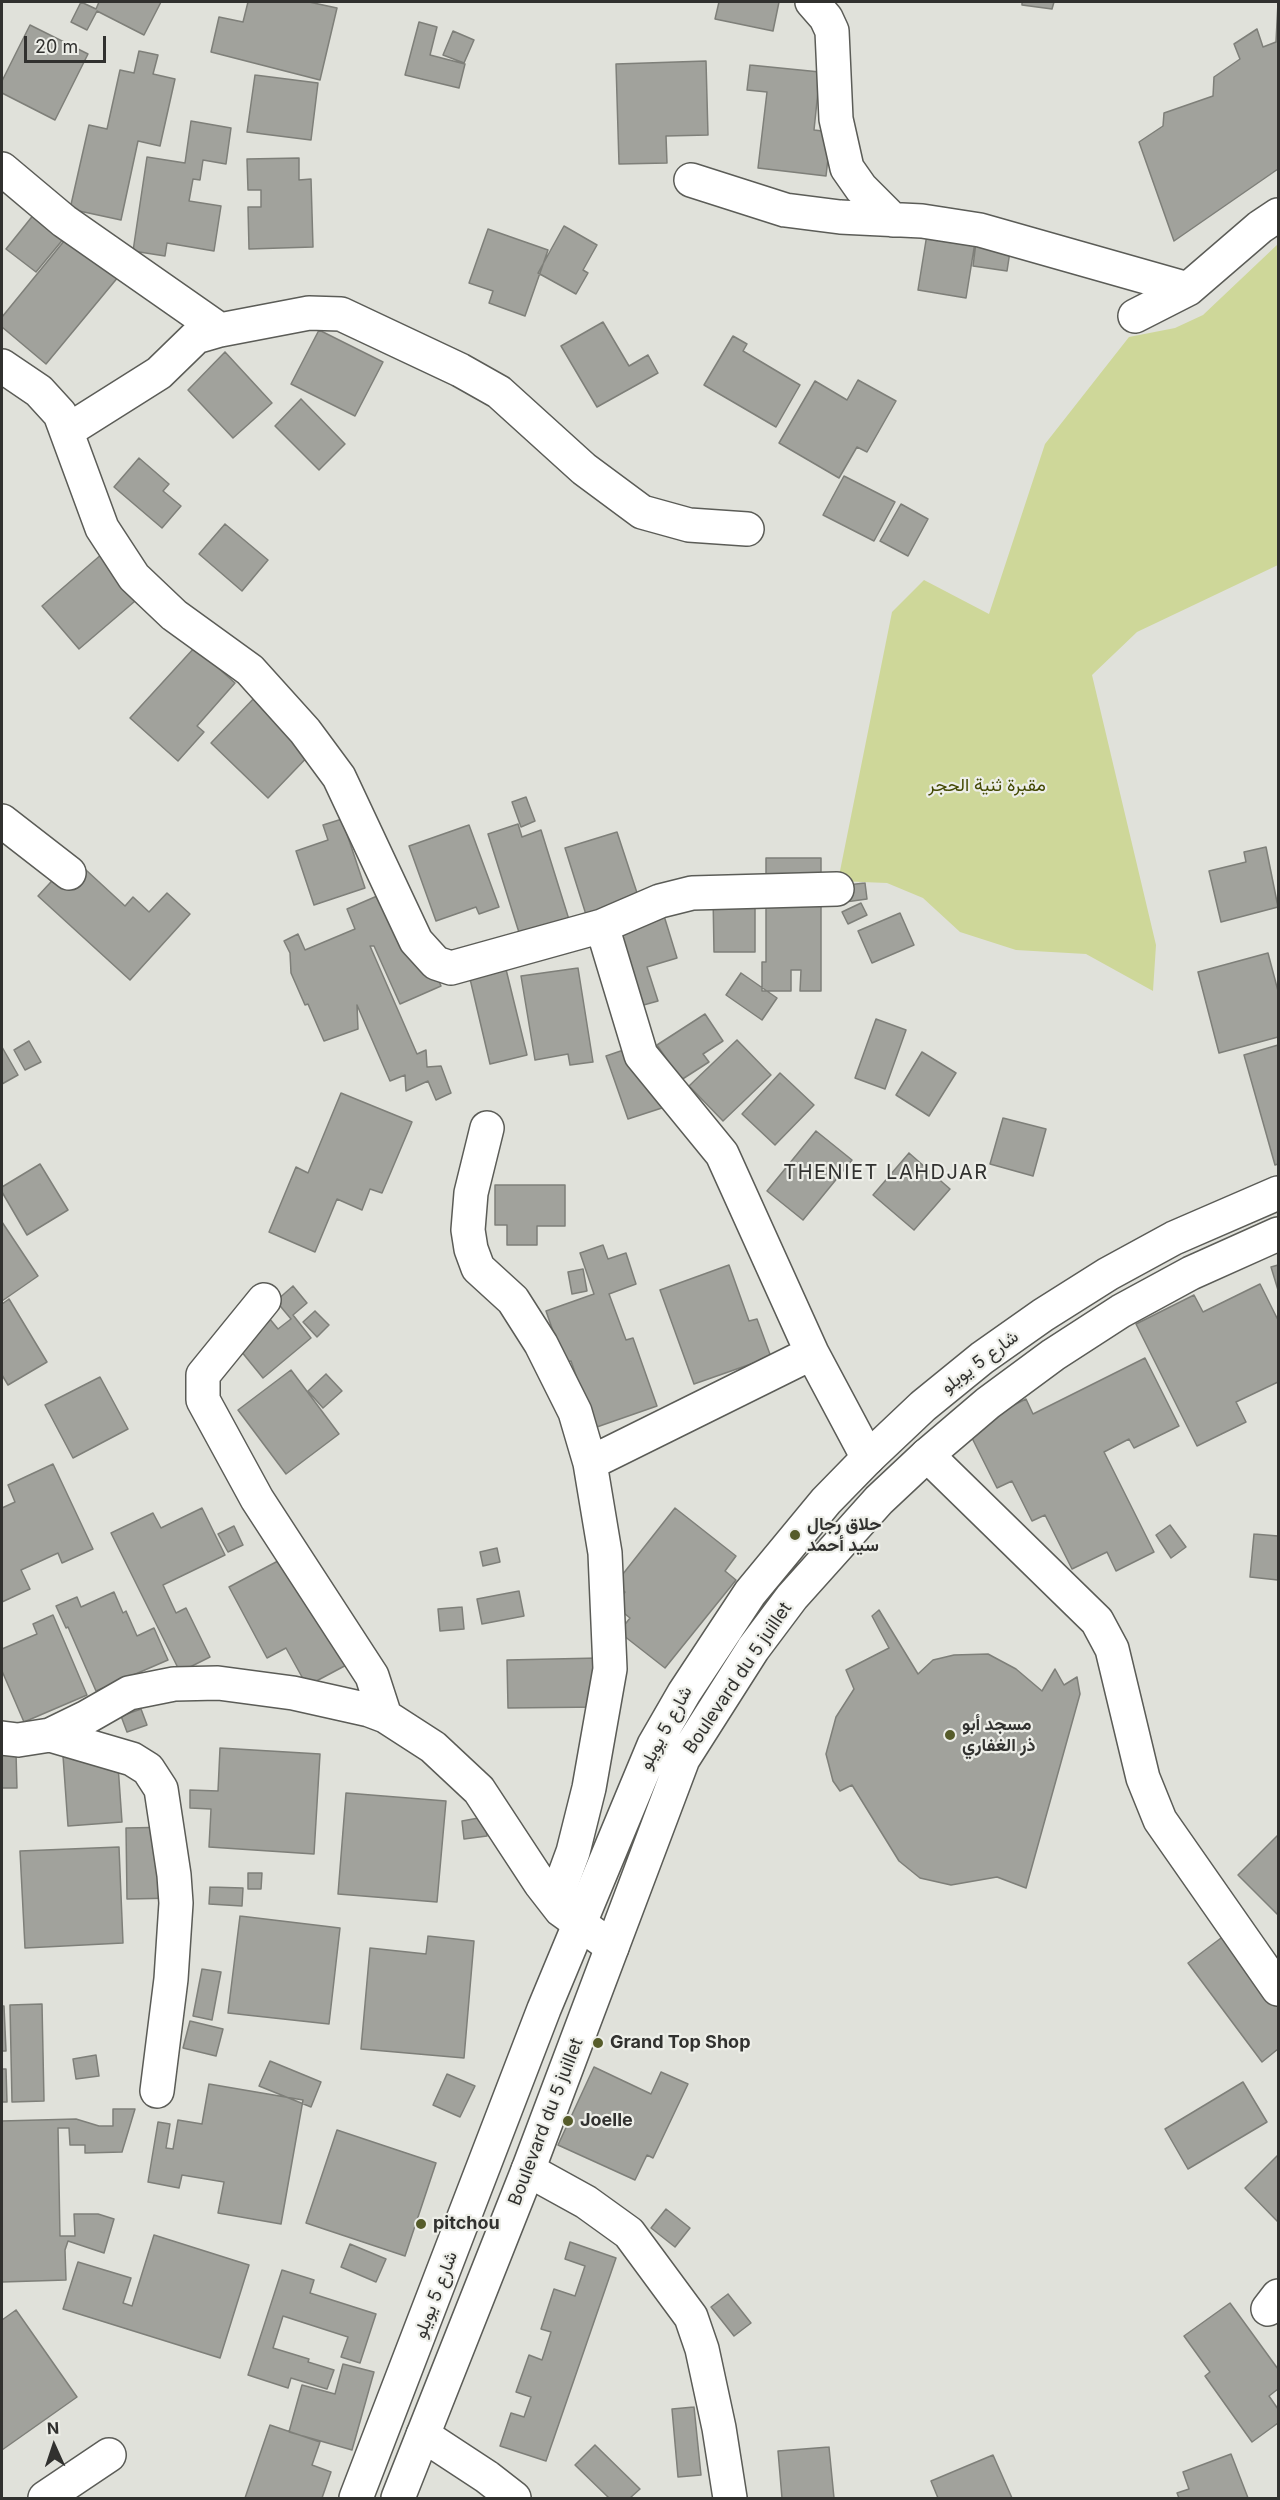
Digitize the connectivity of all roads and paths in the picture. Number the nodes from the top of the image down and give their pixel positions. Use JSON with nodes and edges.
{"nodes":[{"id":1,"x":812,"y":2,"type":"edge"},
{"id":2,"x":2,"y":169,"type":"edge"},
{"id":3,"x":691,"y":180,"type":"dead end"},
{"id":4,"x":1278,"y":215,"type":"edge"},
{"id":5,"x":893,"y":220,"type":"junction"},
{"id":6,"x":1188,"y":289,"type":"junction"},
{"id":7,"x":1135,"y":316,"type":"dead end"},
{"id":8,"x":219,"y":330,"type":"junction"},
{"id":9,"x":2,"y":366,"type":"edge"},
{"id":10,"x":66,"y":431,"type":"junction"},
{"id":11,"x":747,"y":529,"type":"dead end"},
{"id":12,"x":2,"y":821,"type":"edge"},
{"id":13,"x":69,"y":873,"type":"dead end"},
{"id":14,"x":837,"y":889,"type":"dead end"},
{"id":15,"x":602,"y":926,"type":"junction"},
{"id":16,"x":487,"y":1128,"type":"dead end"},
{"id":17,"x":1278,"y":1192,"type":"edge"},
{"id":18,"x":1278,"y":1234,"type":"edge"},
{"id":19,"x":264,"y":1300,"type":"dead end"},
{"id":20,"x":812,"y":1353,"type":"junction"},
{"id":21,"x":927,"y":1455,"type":"junction"},
{"id":22,"x":868,"y":1458,"type":"junction"},
{"id":23,"x":590,"y":1463,"type":"junction"},
{"id":24,"x":385,"y":1716,"type":"junction"},
{"id":25,"x":50,"y":1735,"type":"junction"},
{"id":26,"x":2,"y":1738,"type":"edge"},
{"id":27,"x":555,"y":1901,"type":"junction"},
{"id":28,"x":579,"y":1924,"type":"junction"},
{"id":29,"x":612,"y":1947,"type":"junction"},
{"id":30,"x":1278,"y":1989,"type":"edge"},
{"id":31,"x":157,"y":2091,"type":"dead end"},
{"id":32,"x":528,"y":2170,"type":"junction"},
{"id":33,"x":423,"y":2434,"type":"junction"},
{"id":34,"x":109,"y":2455,"type":"dead end"},
{"id":35,"x":484,"y":2488,"type":"edge"},
{"id":36,"x":45,"y":2499,"type":"edge"},
{"id":37,"x":356,"y":2499,"type":"edge"},
{"id":38,"x":398,"y":2499,"type":"edge"},
{"id":39,"x":514,"y":2499,"type":"edge"},
{"id":40,"x":730,"y":2499,"type":"edge"}],
"edges":[{"from":1,"to":5,"type":"street"},
{"from":2,"to":8,"type":"street"},
{"from":3,"to":5,"type":"street"},
{"from":4,"to":6,"type":"street"},
{"from":5,"to":6,"type":"street"},
{"from":6,"to":7,"type":"street"},
{"from":8,"to":10,"type":"street"},
{"from":8,"to":11,"type":"street"},
{"from":9,"to":10,"type":"street"},
{"from":10,"to":15,"type":"street"},
{"from":12,"to":13,"type":"street"},
{"from":14,"to":15,"type":"street"},
{"from":15,"to":20,"type":"street"},
{"from":16,"to":23,"type":"street"},
{"from":17,"to":22,"type":"street","name":"شارع 5 يويلو"},
{"from":18,"to":21,"type":"street","name":"Boulevard du 5 juillet"},
{"from":19,"to":24,"type":"street"},
{"from":20,"to":22,"type":"street"},
{"from":20,"to":23,"type":"street"},
{"from":21,"to":29,"type":"street","name":"Boulevard du 5 juillet"},
{"from":21,"to":30,"type":"street"},
{"from":22,"to":28,"type":"street","name":"شارع 5 يويلو"},
{"from":23,"to":27,"type":"street"},
{"from":24,"to":25,"type":"street"},
{"from":24,"to":27,"type":"street"},
{"from":25,"to":26,"type":"street"},
{"from":25,"to":31,"type":"street"},
{"from":27,"to":28,"type":"street"},
{"from":28,"to":29,"type":"street"},
{"from":28,"to":37,"type":"street","name":"شارع 5 يويلو"},
{"from":29,"to":32,"type":"street","name":"Boulevard du 5 juillet"},
{"from":32,"to":33,"type":"street","name":"Boulevard du 5 juillet"},
{"from":32,"to":40,"type":"street"},
{"from":33,"to":35,"type":"street"},
{"from":33,"to":38,"type":"street","name":"Boulevard du 5 juillet"},
{"from":34,"to":36,"type":"street"},
{"from":35,"to":39,"type":"street"}]}
